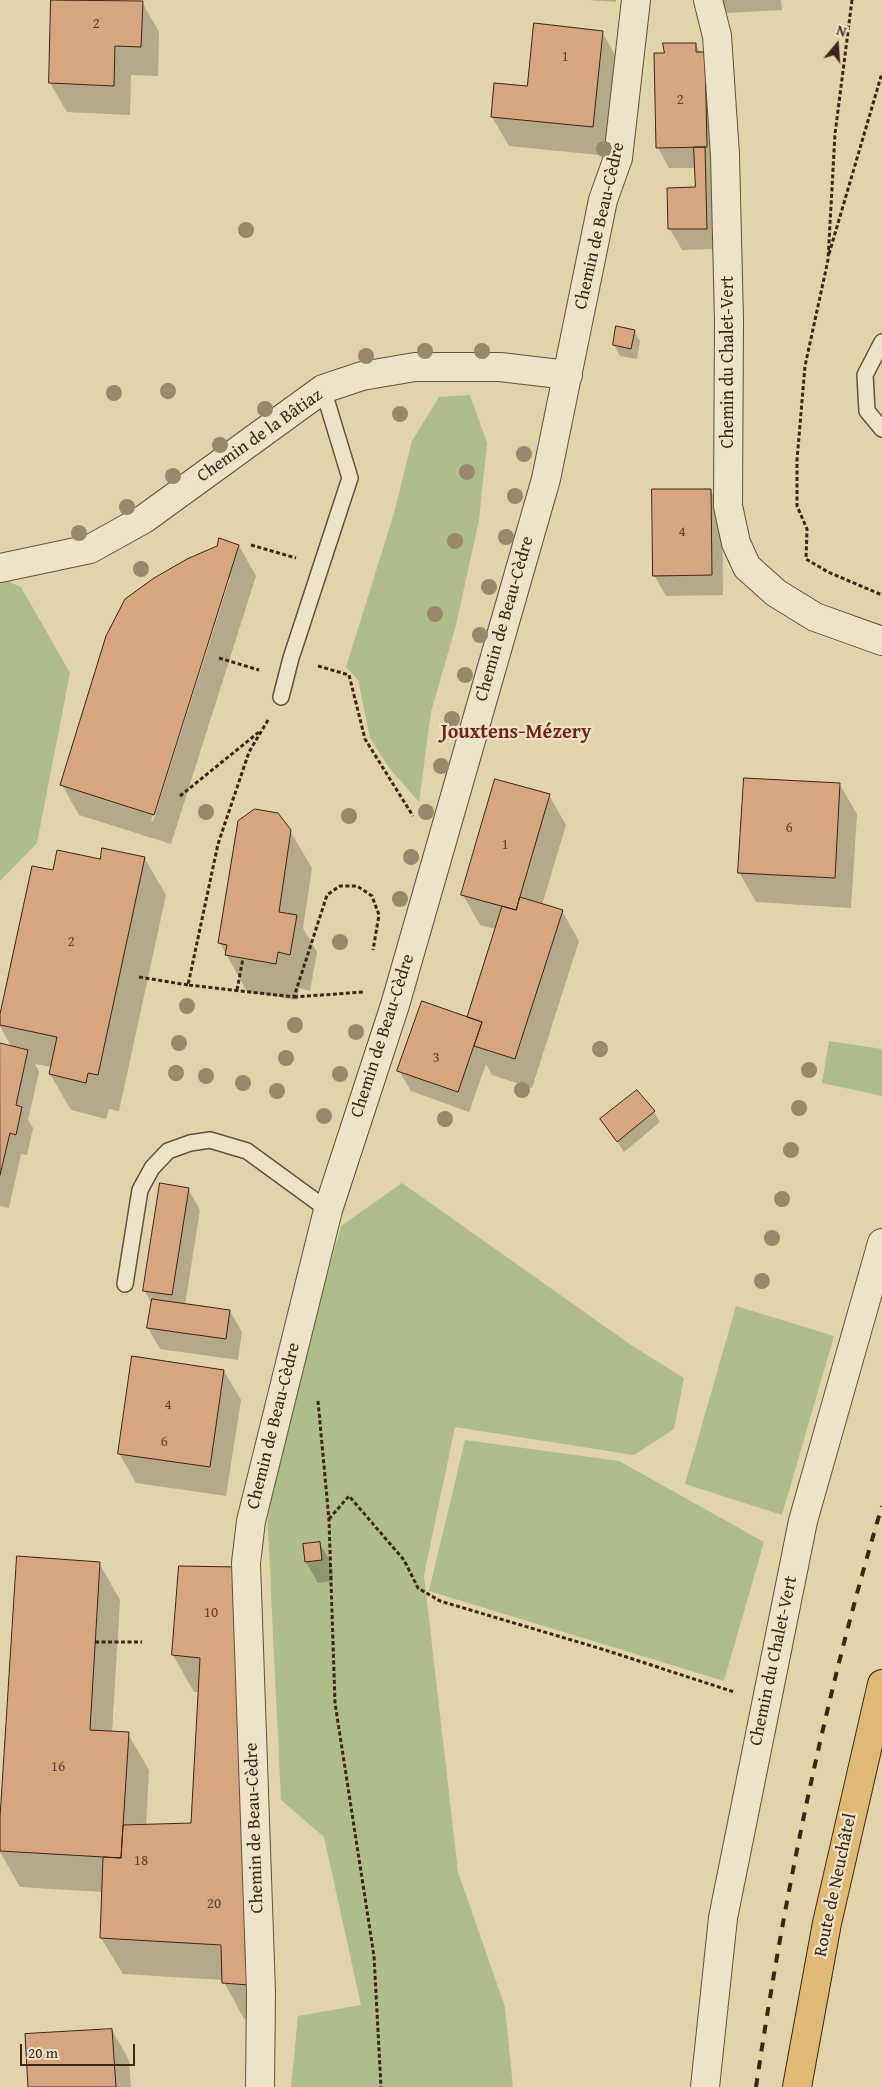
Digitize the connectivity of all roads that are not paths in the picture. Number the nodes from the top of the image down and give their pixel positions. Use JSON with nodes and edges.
{"nodes":[{"id":1,"x":636,"y":0,"type":"edge"},
{"id":2,"x":708,"y":0,"type":"edge"},
{"id":3,"x":882,"y":342,"type":"edge"},
{"id":4,"x":568,"y":375,"type":"junction"},
{"id":5,"x":323,"y":389,"type":"junction"},
{"id":6,"x":882,"y":429,"type":"edge"},
{"id":7,"x":0,"y":568,"type":"edge"},
{"id":8,"x":882,"y":641,"type":"edge"},
{"id":9,"x":281,"y":696,"type":"road end"},
{"id":10,"x":328,"y":1210,"type":"junction"},
{"id":11,"x":882,"y":1243,"type":"edge"},
{"id":12,"x":125,"y":1284,"type":"dead end"},
{"id":13,"x":882,"y":1684,"type":"edge"},
{"id":14,"x":260,"y":2087,"type":"edge"},
{"id":15,"x":705,"y":2087,"type":"edge"},
{"id":16,"x":797,"y":2087,"type":"edge"}],
"edges":[{"from":1,"to":4,"type":"street","name":"Chemin de Beau-Cèdre"},
{"from":2,"to":8,"type":"street","name":"Chemin du Chalet-Vert"},
{"from":3,"to":6,"type":"lane"},
{"from":4,"to":5,"type":"street","name":"Chemin de la Bâtiaz"},
{"from":4,"to":10,"type":"street","name":"Chemin de Beau-Cèdre"},
{"from":5,"to":7,"type":"street","name":"Chemin de la Bâtiaz"},
{"from":5,"to":9,"type":"lane"},
{"from":10,"to":12,"type":"lane"},
{"from":10,"to":14,"type":"street","name":"Chemin de Beau-Cèdre"},
{"from":11,"to":15,"type":"street","name":"Chemin du Chalet-Vert"},
{"from":13,"to":16,"type":"main road","name":"Route de Neuchâtel"}]}
